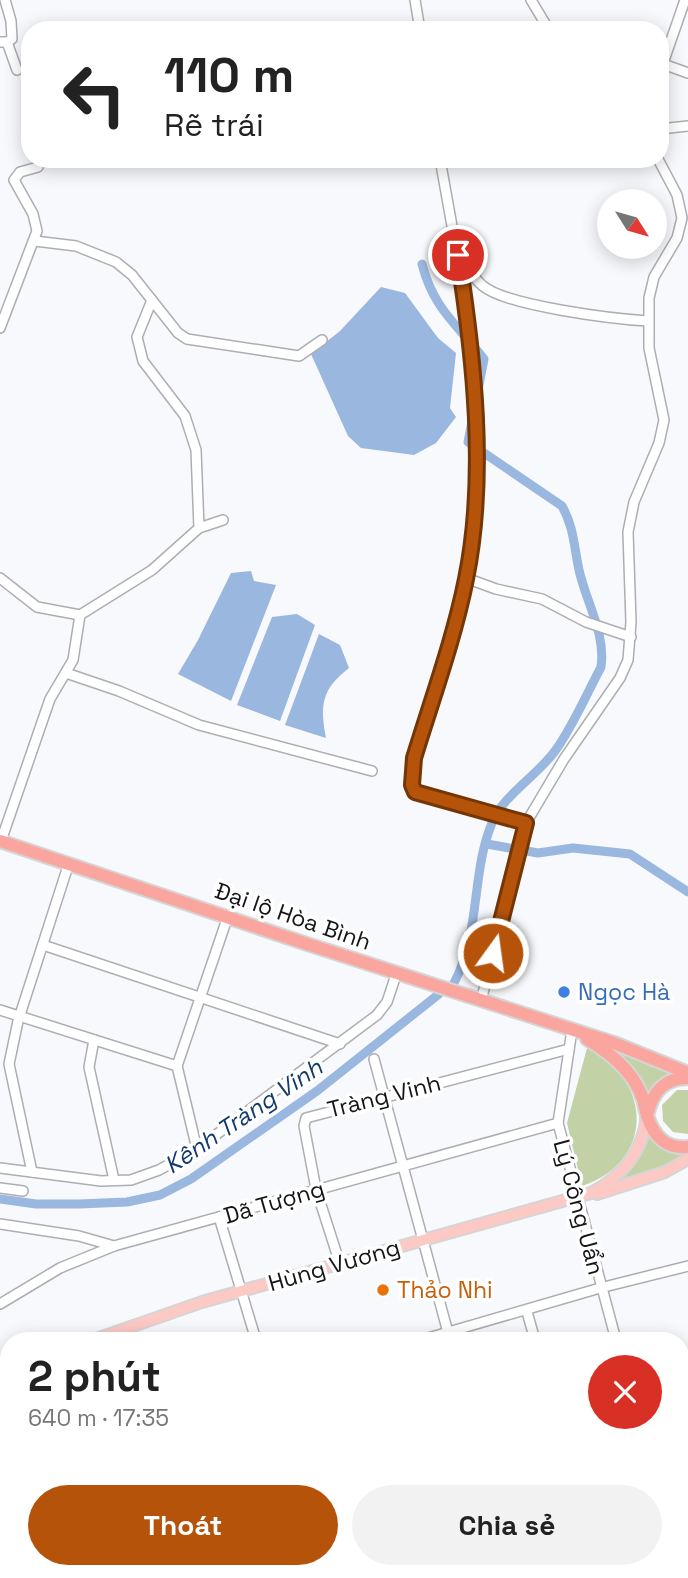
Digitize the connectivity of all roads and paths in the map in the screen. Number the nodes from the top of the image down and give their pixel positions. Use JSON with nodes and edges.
{"nodes":[{"id":1,"x":5,"y":0,"type":"edge"},
{"id":2,"x":415,"y":0,"type":"edge"},
{"id":3,"x":531,"y":0,"type":"edge"},
{"id":4,"x":685,"y":0,"type":"edge"},
{"id":5,"x":418,"y":21,"type":"edge"},
{"id":6,"x":544,"y":21,"type":"edge"},
{"id":7,"x":4,"y":42,"type":"edge"},
{"id":8,"x":669,"y":45,"type":"edge"},
{"id":9,"x":669,"y":69,"type":"edge"},
{"id":10,"x":17,"y":70,"type":"dead end"},
{"id":11,"x":688,"y":73,"type":"edge"},
{"id":12,"x":688,"y":126,"type":"edge"},
{"id":13,"x":669,"y":128,"type":"edge"},
{"id":14,"x":34,"y":168,"type":"edge"},
{"id":15,"x":442,"y":168,"type":"edge"},
{"id":16,"x":662,"y":168,"type":"edge"},
{"id":17,"x":688,"y":199,"type":"edge"},
{"id":18,"x":682,"y":210,"type":"junction"},
{"id":19,"x":456,"y":236,"type":"junction"},
{"id":20,"x":35,"y":241,"type":"junction"},
{"id":21,"x":152,"y":300,"type":"junction"},
{"id":22,"x":648,"y":321,"type":"junction"},
{"id":23,"x":0,"y":328,"type":"edge"},
{"id":24,"x":322,"y":340,"type":"dead end"},
{"id":25,"x":223,"y":520,"type":"dead end"},
{"id":26,"x":199,"y":528,"type":"junction"},
{"id":27,"x":0,"y":578,"type":"edge"},
{"id":28,"x":466,"y":578,"type":"junction"},
{"id":29,"x":80,"y":615,"type":"junction"},
{"id":30,"x":631,"y":637,"type":"junction"},
{"id":31,"x":66,"y":673,"type":"junction"},
{"id":32,"x":372,"y":771,"type":"dead end"},
{"id":33,"x":526,"y":823,"type":"junction"},
{"id":34,"x":1,"y":841,"type":"edge"},
{"id":35,"x":69,"y":863,"type":"junction"},
{"id":36,"x":228,"y":916,"type":"junction"},
{"id":37,"x":43,"y":945,"type":"junction"},
{"id":38,"x":397,"y":972,"type":"junction"},
{"id":39,"x":201,"y":996,"type":"junction"},
{"id":40,"x":481,"y":1001,"type":"junction"},
{"id":41,"x":0,"y":1010,"type":"edge"},
{"id":42,"x":20,"y":1016,"type":"junction"},
{"id":43,"x":572,"y":1030,"type":"junction"},
{"id":44,"x":94,"y":1040,"type":"junction"},
{"id":45,"x":340,"y":1044,"type":"junction"},
{"id":46,"x":569,"y":1049,"type":"junction"},
{"id":47,"x":374,"y":1059,"type":"dead end"},
{"id":48,"x":177,"y":1066,"type":"junction"},
{"id":49,"x":685,"y":1074,"type":"edge"},
{"id":50,"x":384,"y":1096,"type":"junction"},
{"id":51,"x":647,"y":1116,"type":"junction"},
{"id":52,"x":558,"y":1123,"type":"junction"},
{"id":53,"x":688,"y":1147,"type":"edge"},
{"id":54,"x":197,"y":1149,"type":"junction"},
{"id":55,"x":688,"y":1158,"type":"edge"},
{"id":56,"x":403,"y":1166,"type":"junction"},
{"id":57,"x":0,"y":1168,"type":"edge"},
{"id":58,"x":32,"y":1172,"type":"junction"},
{"id":59,"x":114,"y":1180,"type":"junction"},
{"id":60,"x":0,"y":1188,"type":"edge"},
{"id":61,"x":316,"y":1189,"type":"junction"},
{"id":62,"x":23,"y":1191,"type":"dead end"},
{"id":63,"x":577,"y":1198,"type":"junction"},
{"id":64,"x":219,"y":1217,"type":"junction"},
{"id":65,"x":0,"y":1224,"type":"edge"},
{"id":66,"x":423,"y":1241,"type":"junction"},
{"id":67,"x":114,"y":1246,"type":"junction"},
{"id":68,"x":340,"y":1264,"type":"junction"},
{"id":69,"x":688,"y":1266,"type":"edge"},
{"id":70,"x":600,"y":1288,"type":"junction"},
{"id":71,"x":242,"y":1291,"type":"junction"},
{"id":72,"x":0,"y":1304,"type":"edge"},
{"id":73,"x":527,"y":1312,"type":"junction"},
{"id":74,"x":126,"y":1332,"type":"edge"},
{"id":75,"x":254,"y":1332,"type":"edge"},
{"id":76,"x":448,"y":1332,"type":"edge"},
{"id":77,"x":465,"y":1332,"type":"edge"},
{"id":78,"x":533,"y":1332,"type":"edge"},
{"id":79,"x":614,"y":1332,"type":"edge"}],
"edges":[{"from":1,"to":7,"type":"street"},
{"from":2,"to":5,"type":"street"},
{"from":3,"to":6,"type":"street"},
{"from":4,"to":8,"type":"street"},
{"from":7,"to":10,"type":"street"},
{"from":9,"to":11,"type":"street"},
{"from":12,"to":13,"type":"street"},
{"from":14,"to":20,"type":"street"},
{"from":15,"to":19,"type":"street"},
{"from":16,"to":18,"type":"street"},
{"from":17,"to":18,"type":"street"},
{"from":18,"to":22,"type":"street"},
{"from":19,"to":22,"type":"street"},
{"from":19,"to":28,"type":"street"},
{"from":20,"to":21,"type":"street"},
{"from":20,"to":23,"type":"street"},
{"from":21,"to":24,"type":"street"},
{"from":21,"to":26,"type":"street"},
{"from":22,"to":30,"type":"street"},
{"from":25,"to":26,"type":"street"},
{"from":26,"to":29,"type":"street"},
{"from":27,"to":29,"type":"street"},
{"from":28,"to":30,"type":"street"},
{"from":28,"to":33,"type":"street"},
{"from":29,"to":31,"type":"street"},
{"from":30,"to":33,"type":"street"},
{"from":31,"to":32,"type":"street"},
{"from":31,"to":34,"type":"street"},
{"from":33,"to":40,"type":"street"},
{"from":34,"to":35,"type":"highway","name":"Đại lộ Hòa Bình"},
{"from":35,"to":36,"type":"highway","name":"Đại lộ Hòa Bình"},
{"from":35,"to":37,"type":"street"},
{"from":36,"to":38,"type":"highway","name":"Đại lộ Hòa Bình"},
{"from":36,"to":39,"type":"street"},
{"from":37,"to":39,"type":"street"},
{"from":37,"to":42,"type":"street"},
{"from":38,"to":40,"type":"highway","name":"Đại lộ Hòa Bình"},
{"from":38,"to":45,"type":"street"},
{"from":39,"to":45,"type":"street"},
{"from":39,"to":48,"type":"street"},
{"from":40,"to":43,"type":"highway","name":"Đại lộ Hòa Bình"},
{"from":41,"to":42,"type":"street"},
{"from":42,"to":44,"type":"street"},
{"from":42,"to":58,"type":"street"},
{"from":43,"to":46,"type":"street","name":"Lý Công Uẩn"},
{"from":43,"to":49,"type":"highway","name":"Đại lộ Hòa Bình"},
{"from":43,"to":51,"type":"highway"},
{"from":44,"to":48,"type":"street"},
{"from":44,"to":59,"type":"street"},
{"from":45,"to":54,"type":"street"},
{"from":46,"to":50,"type":"street","name":"Tràng Vinh"},
{"from":46,"to":52,"type":"street","name":"Lý Công Uẩn"},
{"from":47,"to":50,"type":"street"},
{"from":48,"to":54,"type":"street"},
{"from":49,"to":51,"type":"highway"},
{"from":50,"to":56,"type":"street"},
{"from":50,"to":61,"type":"street","name":"Tràng Vinh"},
{"from":51,"to":53,"type":"highway"},
{"from":51,"to":63,"type":"main road"},
{"from":52,"to":56,"type":"street","name":"Dã Tượng"},
{"from":52,"to":63,"type":"street","name":"Lý Công Uẩn"},
{"from":54,"to":59,"type":"street"},
{"from":55,"to":63,"type":"main road"},
{"from":56,"to":61,"type":"street","name":"Dã Tượng"},
{"from":56,"to":66,"type":"street"},
{"from":57,"to":58,"type":"street"},
{"from":58,"to":59,"type":"street"},
{"from":60,"to":62,"type":"street"},
{"from":61,"to":64,"type":"street","name":"Dã Tượng"},
{"from":61,"to":68,"type":"street","name":"Tràng Vinh"},
{"from":63,"to":66,"type":"main road","name":"Hùng Vương"},
{"from":63,"to":70,"type":"street","name":"Lý Công Uẩn"},
{"from":64,"to":67,"type":"street","name":"Dã Tượng"},
{"from":64,"to":71,"type":"street"},
{"from":65,"to":67,"type":"street"},
{"from":66,"to":68,"type":"main road","name":"Hùng Vương"},
{"from":66,"to":76,"type":"street"},
{"from":67,"to":72,"type":"street","name":"Dã Tượng"},
{"from":68,"to":71,"type":"main road","name":"Hùng Vương"},
{"from":69,"to":70,"type":"street"},
{"from":70,"to":73,"type":"street"},
{"from":70,"to":79,"type":"street","name":"Lý Công Uẩn"},
{"from":71,"to":74,"type":"main road","name":"Hùng Vương"},
{"from":71,"to":75,"type":"street"},
{"from":73,"to":77,"type":"street"},
{"from":73,"to":78,"type":"street"}]}
